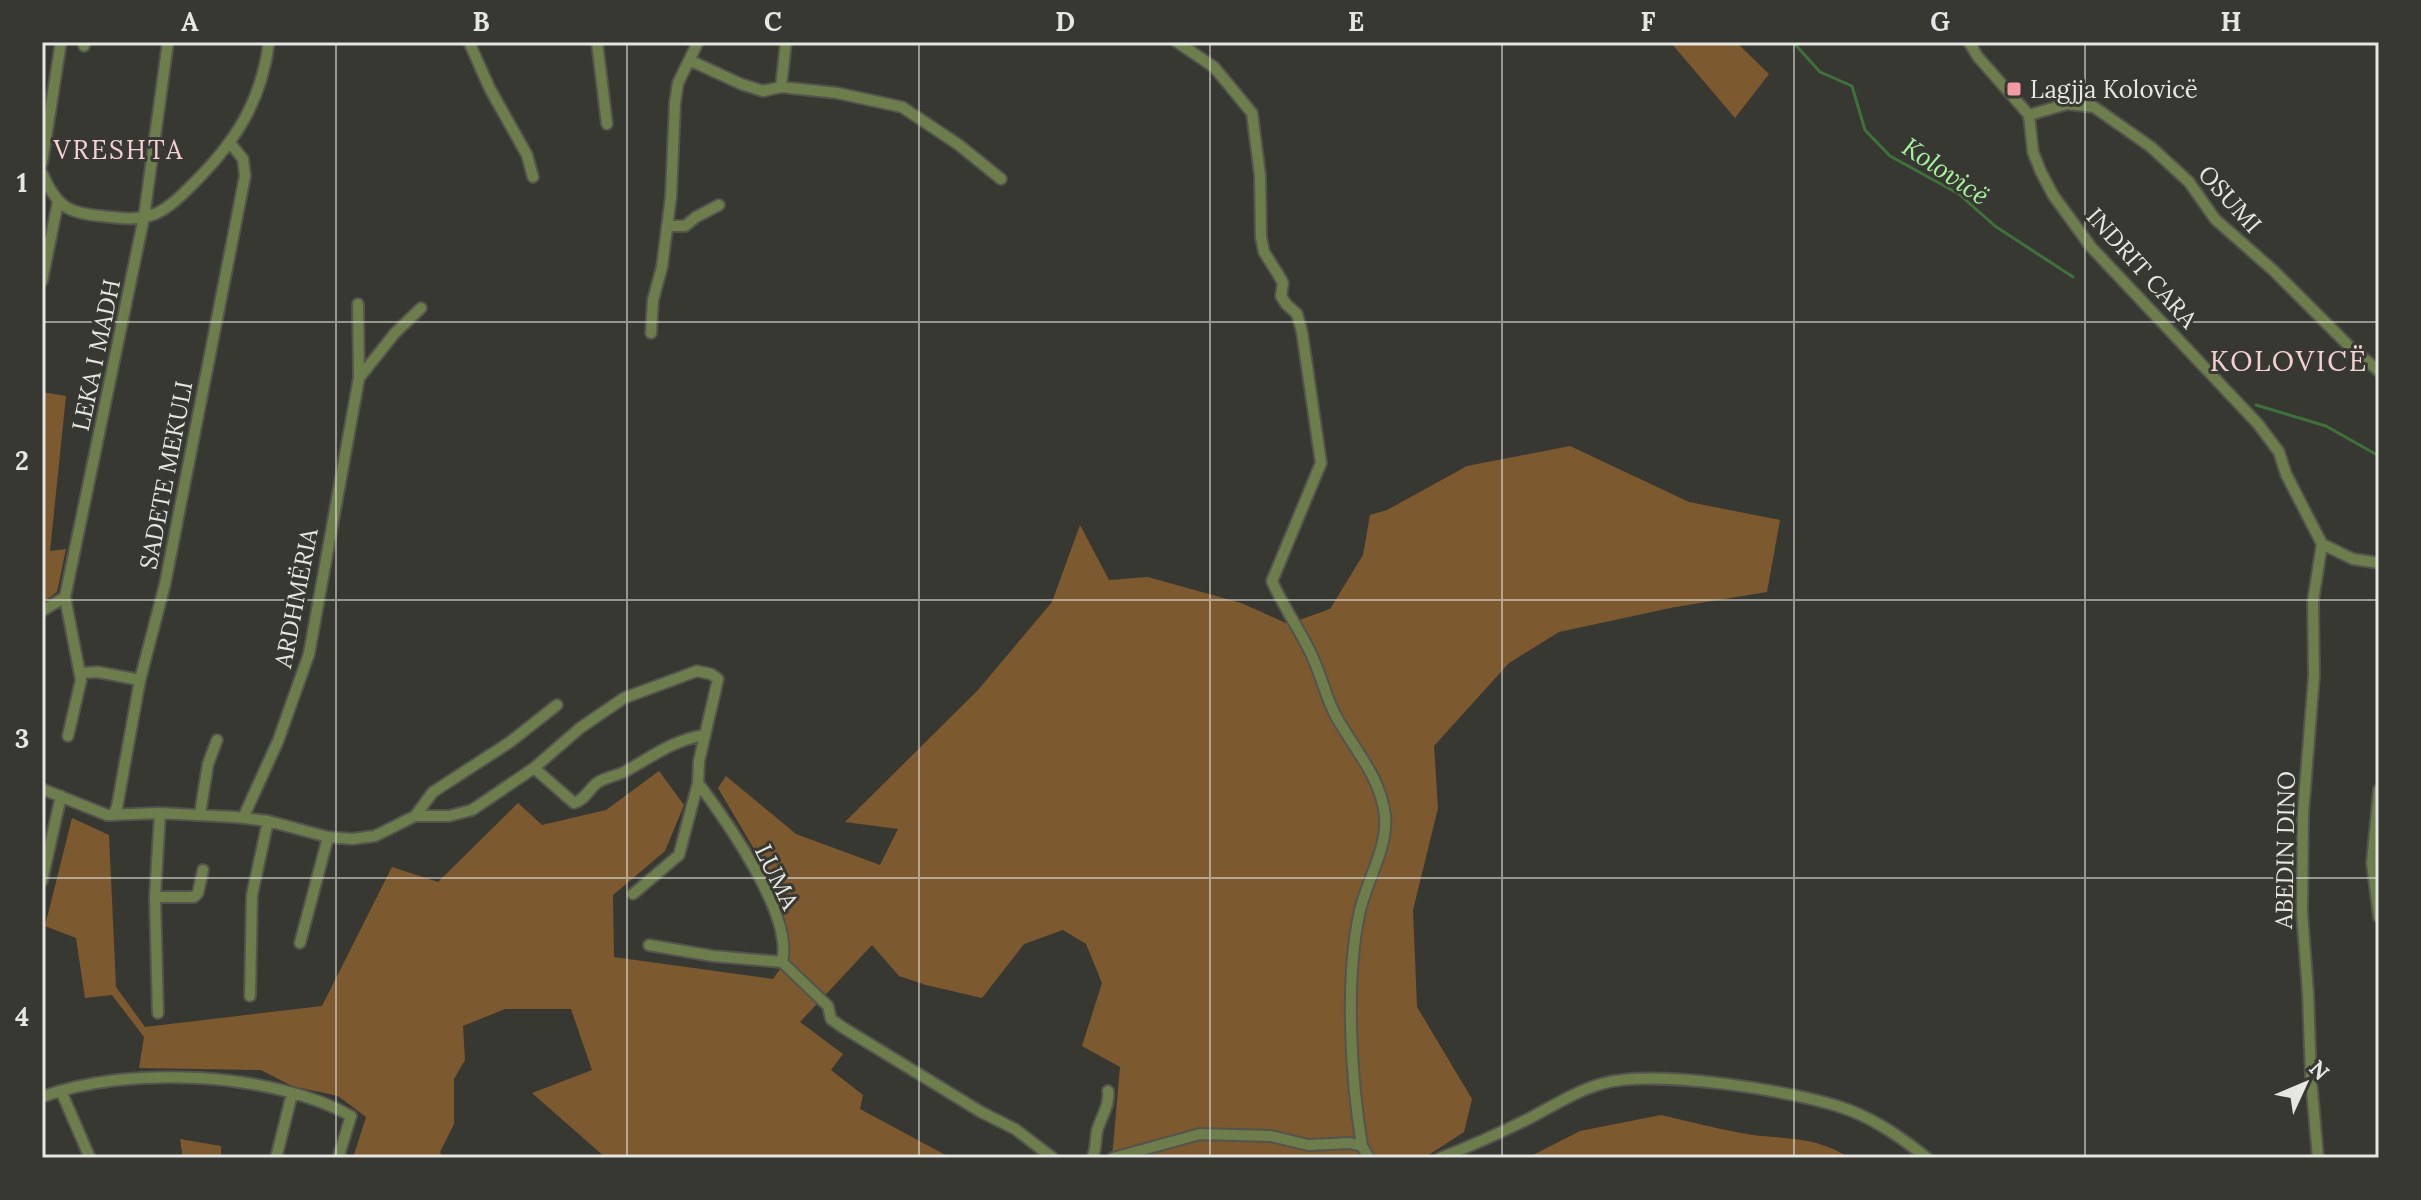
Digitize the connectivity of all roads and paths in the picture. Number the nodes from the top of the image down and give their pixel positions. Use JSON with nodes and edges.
{"nodes":[{"id":1,"x":61,"y":42,"type":"edge"},
{"id":2,"x":168,"y":42,"type":"edge"},
{"id":3,"x":269,"y":42,"type":"edge"},
{"id":4,"x":469,"y":42,"type":"edge"},
{"id":5,"x":597,"y":42,"type":"edge"},
{"id":6,"x":698,"y":42,"type":"edge"},
{"id":7,"x":786,"y":42,"type":"edge"},
{"id":8,"x":1177,"y":42,"type":"edge"},
{"id":9,"x":1969,"y":42,"type":"edge"},
{"id":10,"x":689,"y":60,"type":"junction"},
{"id":11,"x":781,"y":87,"type":"junction"},
{"id":12,"x":2029,"y":115,"type":"junction"},
{"id":13,"x":607,"y":124,"type":"dead end"},
{"id":14,"x":231,"y":144,"type":"junction"},
{"id":15,"x":42,"y":163,"type":"edge"},
{"id":16,"x":42,"y":173,"type":"edge"},
{"id":17,"x":533,"y":177,"type":"dead end"},
{"id":18,"x":1001,"y":179,"type":"dead end"},
{"id":19,"x":58,"y":202,"type":"junction"},
{"id":20,"x":719,"y":205,"type":"dead end"},
{"id":21,"x":144,"y":217,"type":"junction"},
{"id":22,"x":667,"y":226,"type":"junction"},
{"id":23,"x":42,"y":281,"type":"edge"},
{"id":24,"x":358,"y":304,"type":"dead end"},
{"id":25,"x":421,"y":308,"type":"dead end"},
{"id":26,"x":651,"y":333,"type":"dead end"},
{"id":27,"x":2379,"y":371,"type":"edge"},
{"id":28,"x":359,"y":378,"type":"junction"},
{"id":29,"x":2322,"y":544,"type":"junction"},
{"id":30,"x":2379,"y":563,"type":"edge"},
{"id":31,"x":65,"y":597,"type":"junction"},
{"id":32,"x":42,"y":611,"type":"edge"},
{"id":33,"x":80,"y":673,"type":"junction"},
{"id":34,"x":140,"y":680,"type":"junction"},
{"id":35,"x":557,"y":705,"type":"dead end"},
{"id":36,"x":705,"y":735,"type":"junction"},
{"id":37,"x":68,"y":736,"type":"dead end"},
{"id":38,"x":217,"y":740,"type":"dead end"},
{"id":39,"x":534,"y":768,"type":"junction"},
{"id":40,"x":698,"y":783,"type":"junction"},
{"id":41,"x":42,"y":789,"type":"edge"},
{"id":42,"x":2379,"y":790,"type":"edge"},
{"id":43,"x":61,"y":796,"type":"junction"},
{"id":44,"x":160,"y":813,"type":"junction"},
{"id":45,"x":200,"y":814,"type":"junction"},
{"id":46,"x":113,"y":815,"type":"junction"},
{"id":47,"x":415,"y":816,"type":"junction"},
{"id":48,"x":243,"y":818,"type":"junction"},
{"id":49,"x":268,"y":821,"type":"junction"},
{"id":50,"x":328,"y":837,"type":"junction"},
{"id":51,"x":203,"y":870,"type":"dead end"},
{"id":52,"x":42,"y":881,"type":"edge"},
{"id":53,"x":633,"y":894,"type":"dead end"},
{"id":54,"x":155,"y":897,"type":"junction"},
{"id":55,"x":2379,"y":917,"type":"edge"},
{"id":56,"x":300,"y":943,"type":"dead end"},
{"id":57,"x":649,"y":945,"type":"dead end"},
{"id":58,"x":782,"y":962,"type":"junction"},
{"id":59,"x":250,"y":996,"type":"dead end"},
{"id":60,"x":158,"y":1013,"type":"dead end"},
{"id":61,"x":61,"y":1091,"type":"junction"},
{"id":62,"x":1108,"y":1091,"type":"dead end"},
{"id":63,"x":292,"y":1094,"type":"junction"},
{"id":64,"x":42,"y":1097,"type":"edge"},
{"id":65,"x":1362,"y":1146,"type":"junction"},
{"id":66,"x":90,"y":1158,"type":"edge"},
{"id":67,"x":276,"y":1158,"type":"edge"},
{"id":68,"x":342,"y":1158,"type":"edge"},
{"id":69,"x":1053,"y":1158,"type":"edge"},
{"id":70,"x":1092,"y":1158,"type":"edge"},
{"id":71,"x":1113,"y":1158,"type":"edge"},
{"id":72,"x":1369,"y":1158,"type":"edge"},
{"id":73,"x":1440,"y":1158,"type":"edge"},
{"id":74,"x":1927,"y":1158,"type":"edge"},
{"id":75,"x":2318,"y":1158,"type":"edge"}],
"edges":[{"from":1,"to":15,"type":"street"},
{"from":2,"to":21,"type":"street","name":"LEKA I MADH"},
{"from":3,"to":14,"type":"street"},
{"from":4,"to":17,"type":"street"},
{"from":5,"to":13,"type":"street"},
{"from":6,"to":10,"type":"street"},
{"from":7,"to":11,"type":"street"},
{"from":8,"to":65,"type":"street"},
{"from":9,"to":12,"type":"street"},
{"from":10,"to":11,"type":"street"},
{"from":10,"to":22,"type":"street"},
{"from":11,"to":18,"type":"street"},
{"from":12,"to":27,"type":"street","name":"OSUMI"},
{"from":12,"to":29,"type":"street","name":"INDRIT CARA"},
{"from":14,"to":21,"type":"street"},
{"from":14,"to":34,"type":"street","name":"SADETE MEKULI"},
{"from":16,"to":19,"type":"street"},
{"from":19,"to":21,"type":"street"},
{"from":19,"to":23,"type":"street"},
{"from":20,"to":22,"type":"street"},
{"from":21,"to":31,"type":"street","name":"LEKA I MADH"},
{"from":22,"to":26,"type":"street"},
{"from":24,"to":28,"type":"street","name":"ARDHMËRIA"},
{"from":25,"to":28,"type":"street","name":"ARDHMËRIA"},
{"from":28,"to":48,"type":"street","name":"ARDHMËRIA"},
{"from":29,"to":30,"type":"street"},
{"from":29,"to":75,"type":"street","name":"ABEDIN DINO"},
{"from":31,"to":32,"type":"street"},
{"from":31,"to":33,"type":"street","name":"LEKA I MADH"},
{"from":33,"to":34,"type":"street"},
{"from":33,"to":37,"type":"street","name":"LEKA I MADH"},
{"from":34,"to":46,"type":"street","name":"SADETE MEKULI"},
{"from":35,"to":47,"type":"street"},
{"from":36,"to":39,"type":"street"},
{"from":36,"to":39,"type":"street"},
{"from":36,"to":40,"type":"street"},
{"from":38,"to":45,"type":"street"},
{"from":39,"to":47,"type":"street"},
{"from":40,"to":53,"type":"street"},
{"from":40,"to":58,"type":"street","name":"LUMA"},
{"from":41,"to":43,"type":"street"},
{"from":42,"to":55,"type":"street"},
{"from":43,"to":46,"type":"street"},
{"from":43,"to":52,"type":"street"},
{"from":44,"to":45,"type":"street"},
{"from":44,"to":46,"type":"street"},
{"from":44,"to":54,"type":"street"},
{"from":45,"to":48,"type":"street"},
{"from":47,"to":50,"type":"street"},
{"from":48,"to":49,"type":"street"},
{"from":49,"to":50,"type":"street"},
{"from":49,"to":59,"type":"street"},
{"from":50,"to":56,"type":"street"},
{"from":51,"to":54,"type":"street"},
{"from":54,"to":60,"type":"street"},
{"from":57,"to":58,"type":"street"},
{"from":58,"to":69,"type":"street"},
{"from":61,"to":63,"type":"street"},
{"from":61,"to":64,"type":"street"},
{"from":61,"to":66,"type":"street"},
{"from":62,"to":70,"type":"street"},
{"from":63,"to":67,"type":"street"},
{"from":63,"to":68,"type":"street"},
{"from":65,"to":71,"type":"street"},
{"from":65,"to":72,"type":"street"},
{"from":73,"to":74,"type":"street"}]}
